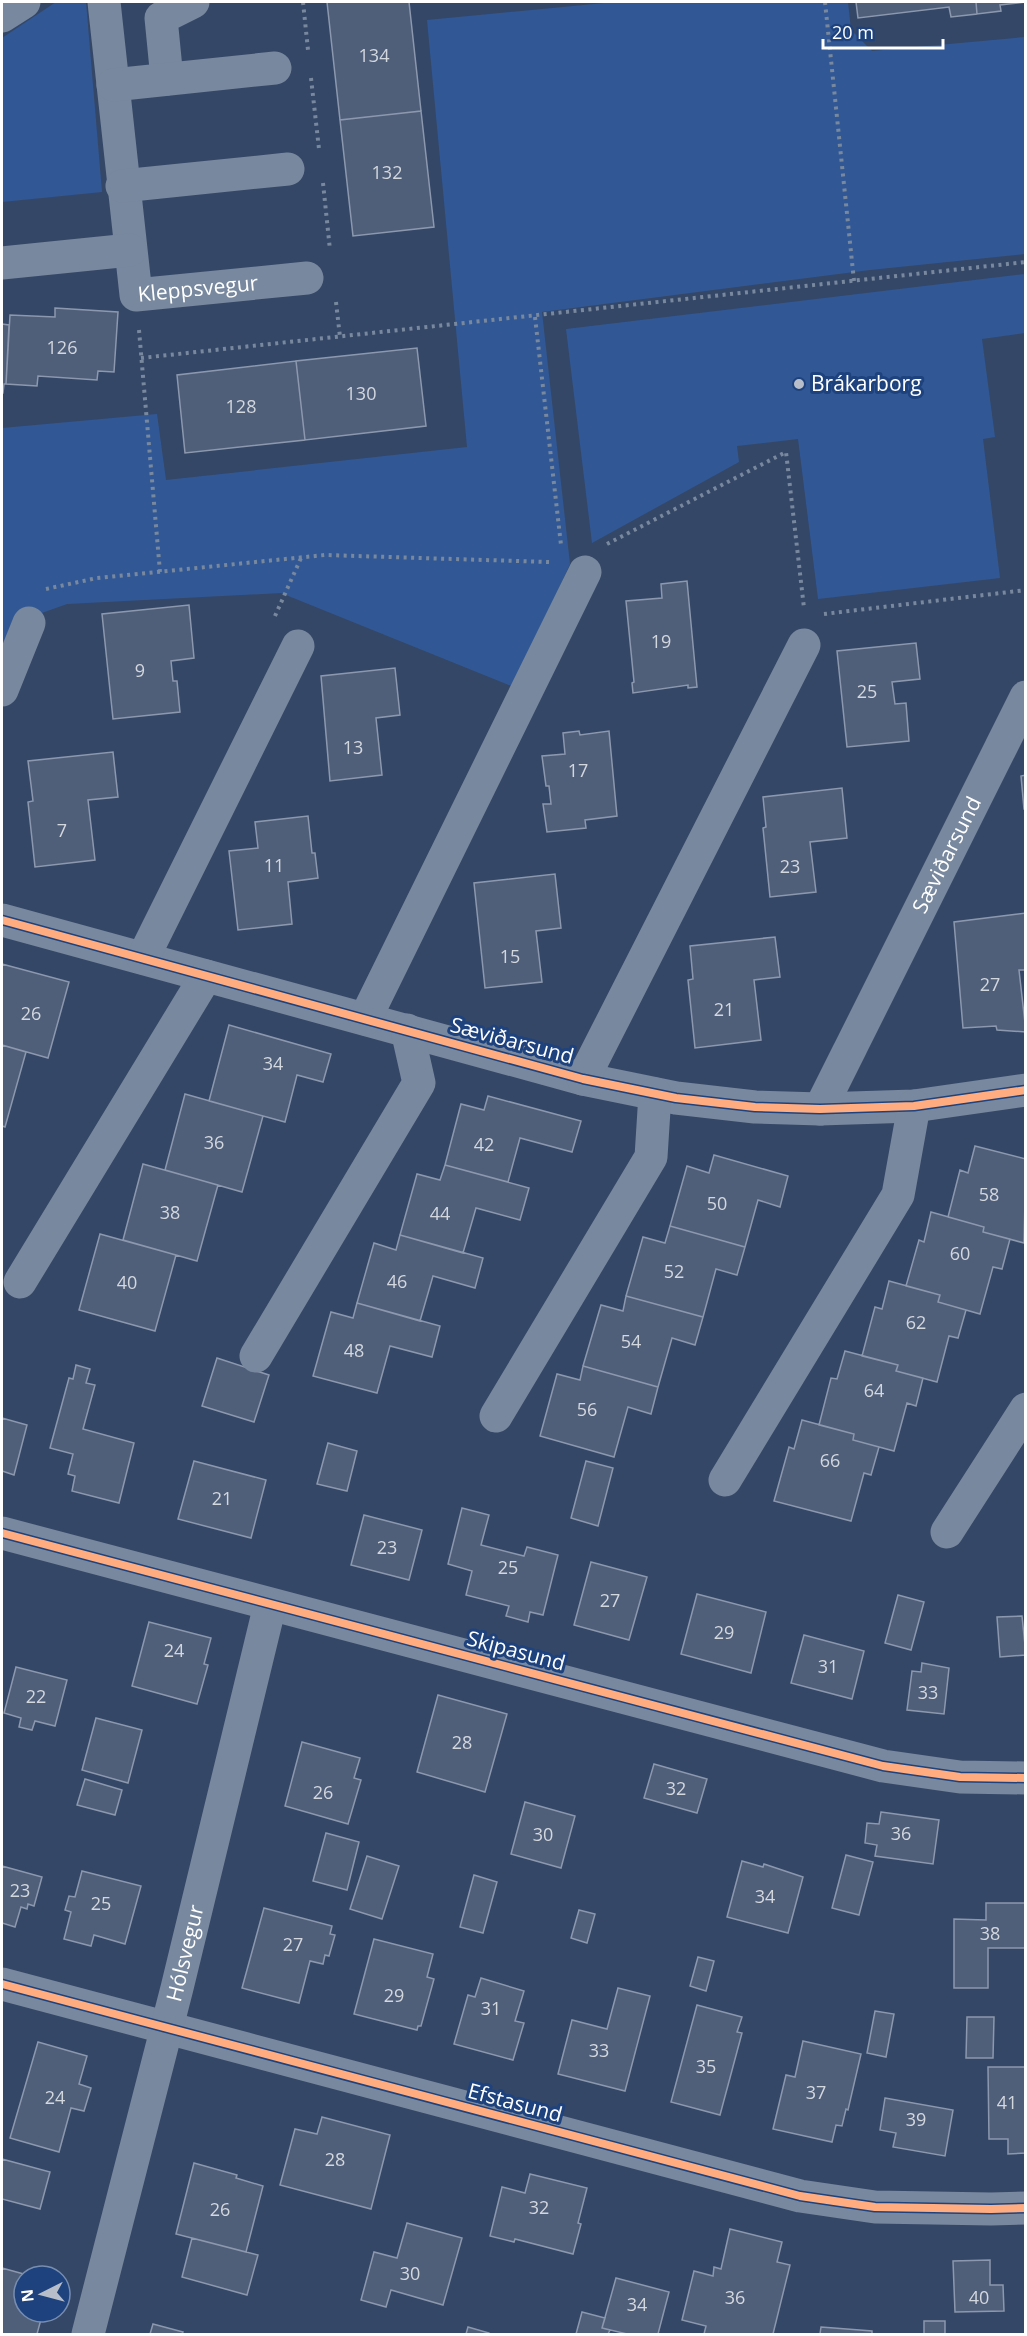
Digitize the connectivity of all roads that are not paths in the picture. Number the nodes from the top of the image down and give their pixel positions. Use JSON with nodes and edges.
{"nodes":[{"id":1,"x":24,"y":2,"type":"edge"},
{"id":2,"x":104,"y":2,"type":"edge"},
{"id":3,"x":193,"y":2,"type":"edge"},
{"id":4,"x":2,"y":16,"type":"edge"},
{"id":5,"x":275,"y":68,"type":"dead end"},
{"id":6,"x":167,"y":79,"type":"junction"},
{"id":7,"x":112,"y":85,"type":"junction"},
{"id":8,"x":288,"y":169,"type":"dead end"},
{"id":9,"x":123,"y":186,"type":"junction"},
{"id":10,"x":130,"y":250,"type":"junction"},
{"id":11,"x":2,"y":263,"type":"edge"},
{"id":12,"x":307,"y":278,"type":"dead end"},
{"id":13,"x":593,"y":559,"type":"road end"},
{"id":14,"x":29,"y":623,"type":"dead end"},
{"id":15,"x":805,"y":632,"type":"road end"},
{"id":16,"x":298,"y":646,"type":"road end"},
{"id":17,"x":2,"y":690,"type":"edge"},
{"id":18,"x":1026,"y":697,"type":"edge"},
{"id":19,"x":2,"y":920,"type":"edge"},
{"id":20,"x":142,"y":958,"type":"junction"},
{"id":21,"x":206,"y":976,"type":"junction"},
{"id":22,"x":365,"y":1019,"type":"junction"},
{"id":23,"x":406,"y":1030,"type":"junction"},
{"id":24,"x":583,"y":1079,"type":"junction"},
{"id":25,"x":1026,"y":1090,"type":"edge"},
{"id":26,"x":655,"y":1094,"type":"junction"},
{"id":27,"x":914,"y":1106,"type":"junction"},
{"id":28,"x":820,"y":1109,"type":"junction"},
{"id":29,"x":20,"y":1282,"type":"dead end"},
{"id":30,"x":256,"y":1356,"type":"dead end"},
{"id":31,"x":1026,"y":1409,"type":"edge"},
{"id":32,"x":496,"y":1416,"type":"dead end"},
{"id":33,"x":725,"y":1480,"type":"dead end"},
{"id":34,"x":947,"y":1532,"type":"dead end"},
{"id":35,"x":2,"y":1533,"type":"edge"},
{"id":36,"x":270,"y":1605,"type":"junction"},
{"id":37,"x":1026,"y":1778,"type":"edge"},
{"id":38,"x":2,"y":1984,"type":"edge"},
{"id":39,"x":166,"y":2030,"type":"junction"},
{"id":40,"x":1026,"y":2208,"type":"edge"},
{"id":41,"x":88,"y":2334,"type":"edge"}],
"edges":[{"from":1,"to":4,"type":"street"},
{"from":2,"to":7,"type":"street","name":"Kleppsvegur"},
{"from":3,"to":6,"type":"street"},
{"from":5,"to":6,"type":"street"},
{"from":6,"to":7,"type":"street"},
{"from":7,"to":9,"type":"street","name":"Kleppsvegur"},
{"from":8,"to":9,"type":"street"},
{"from":9,"to":10,"type":"street","name":"Kleppsvegur"},
{"from":10,"to":11,"type":"street","name":"Kleppsvegur"},
{"from":10,"to":12,"type":"street","name":"Kleppsvegur"},
{"from":13,"to":22,"type":"street"},
{"from":14,"to":17,"type":"street"},
{"from":15,"to":24,"type":"street","name":"Sæviðarsund"},
{"from":16,"to":20,"type":"street"},
{"from":18,"to":28,"type":"street","name":"Sæviðarsund"},
{"from":19,"to":20,"type":"street","name":"Sæviðarsund"},
{"from":20,"to":21,"type":"street","name":"Sæviðarsund"},
{"from":21,"to":22,"type":"street","name":"Sæviðarsund"},
{"from":21,"to":29,"type":"street"},
{"from":22,"to":23,"type":"street","name":"Sæviðarsund"},
{"from":23,"to":24,"type":"street","name":"Sæviðarsund"},
{"from":23,"to":30,"type":"street"},
{"from":24,"to":26,"type":"street","name":"Sæviðarsund"},
{"from":25,"to":27,"type":"street","name":"Sæviðarsund"},
{"from":26,"to":28,"type":"street","name":"Sæviðarsund"},
{"from":26,"to":32,"type":"street"},
{"from":27,"to":28,"type":"street","name":"Sæviðarsund"},
{"from":27,"to":33,"type":"street"},
{"from":31,"to":34,"type":"street"},
{"from":35,"to":36,"type":"street","name":"Skipasund"},
{"from":36,"to":37,"type":"street","name":"Skipasund"},
{"from":36,"to":39,"type":"street","name":"Hólsvegur"},
{"from":38,"to":39,"type":"street","name":"Efstasund"},
{"from":39,"to":40,"type":"street","name":"Efstasund"},
{"from":39,"to":41,"type":"street","name":"Hólsvegur"}]}
